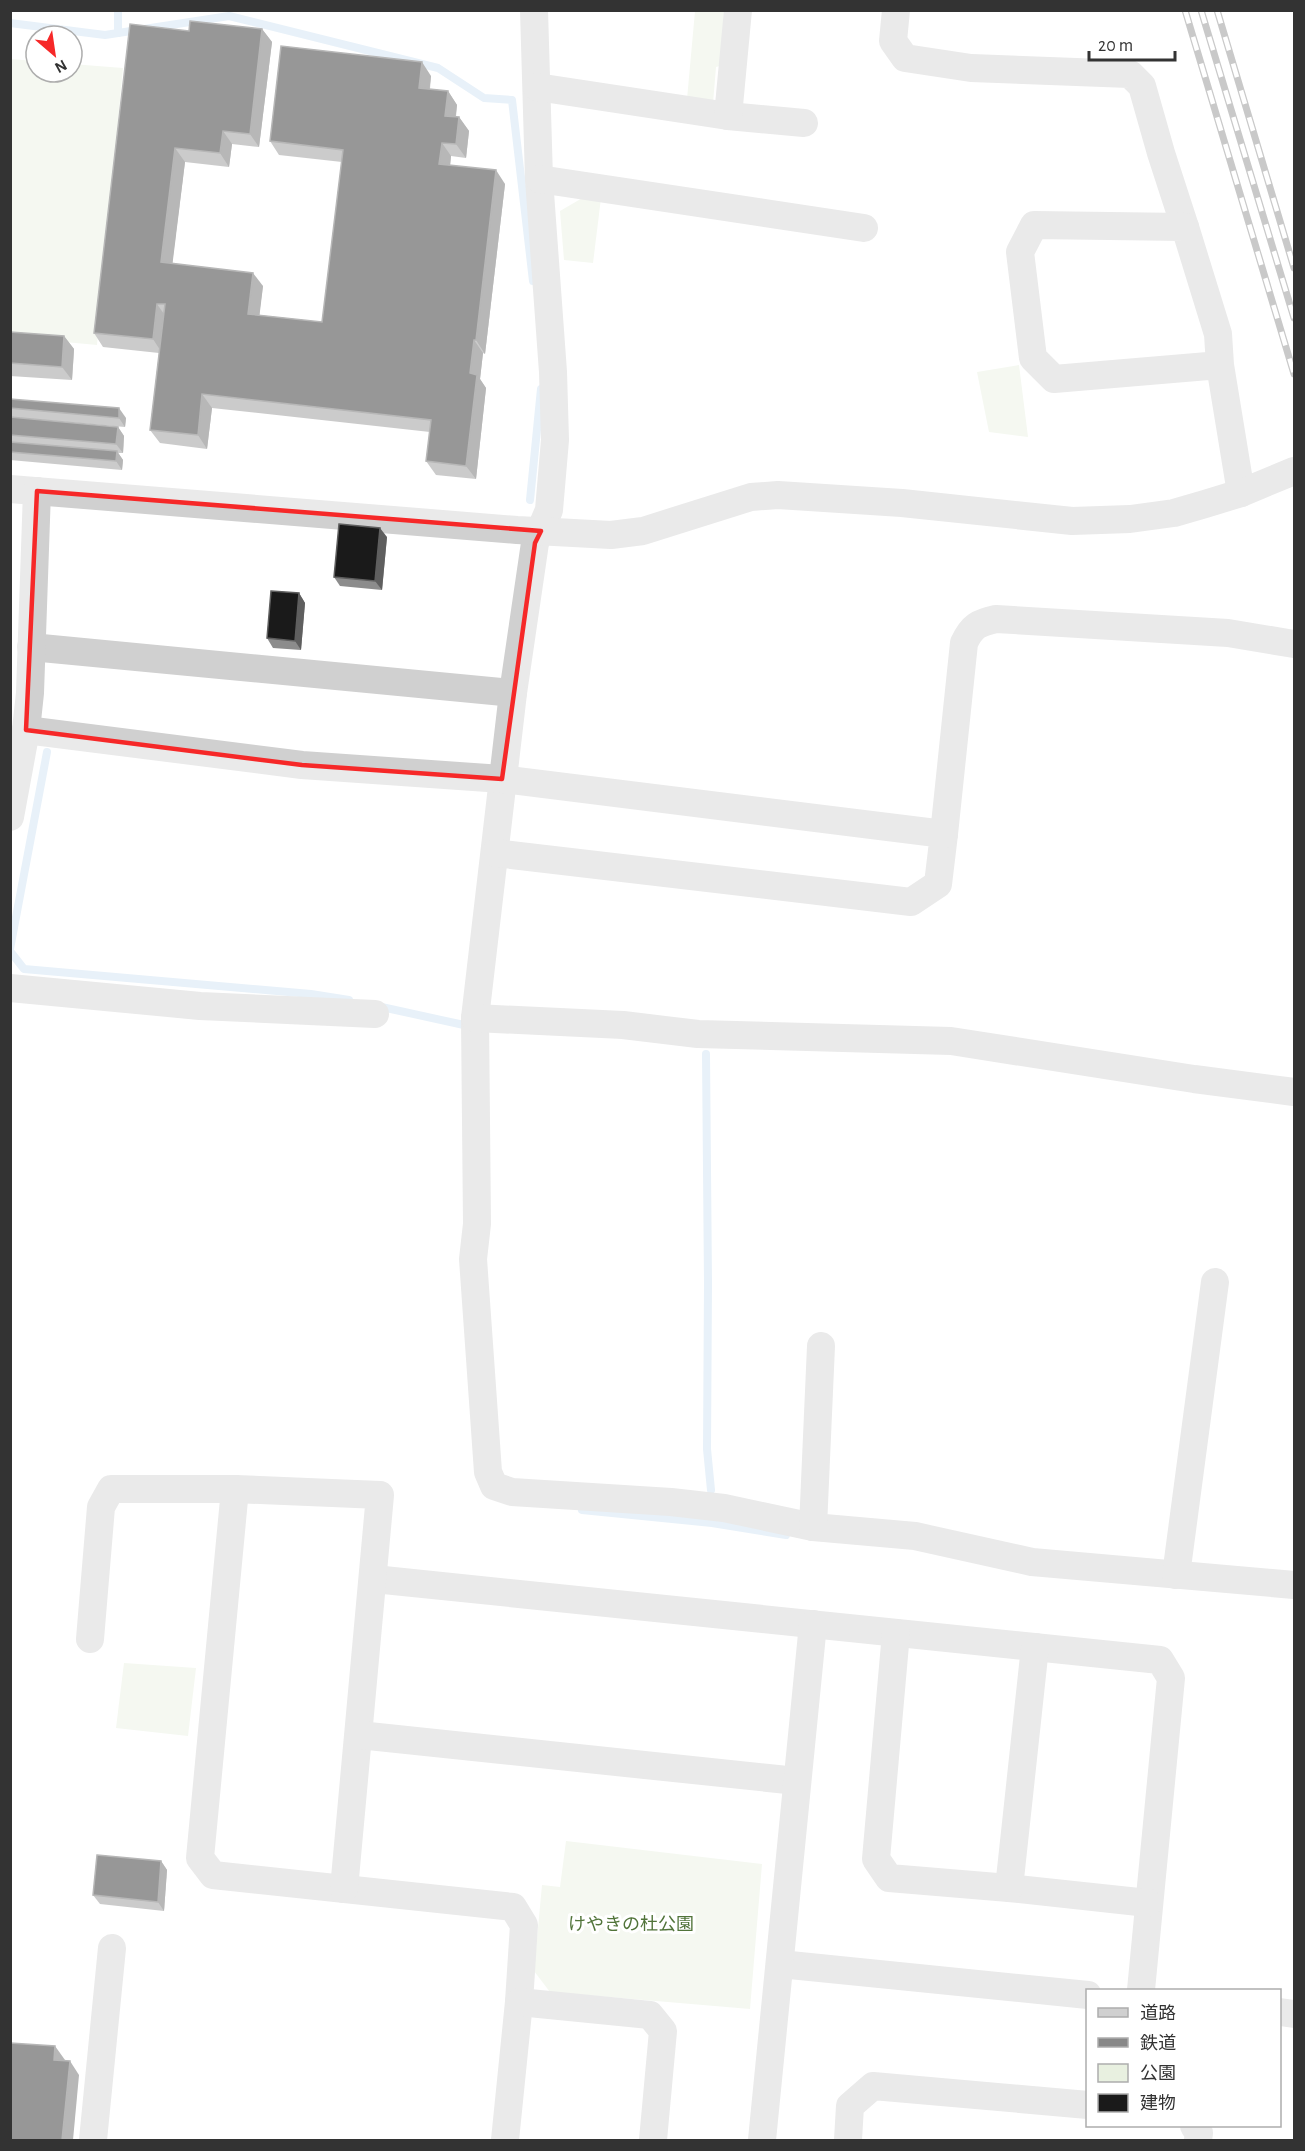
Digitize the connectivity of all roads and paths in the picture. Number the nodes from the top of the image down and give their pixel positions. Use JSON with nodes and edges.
{"nodes":[{"id":1,"x":534,"y":10,"type":"edge"},
{"id":2,"x":738,"y":10,"type":"edge"},
{"id":3,"x":896,"y":10,"type":"edge"},
{"id":4,"x":537,"y":87,"type":"junction"},
{"id":5,"x":728,"y":116,"type":"junction"},
{"id":6,"x":804,"y":123,"type":"dead end"},
{"id":7,"x":539,"y":179,"type":"junction"},
{"id":8,"x":1185,"y":227,"type":"junction"},
{"id":9,"x":864,"y":228,"type":"dead end"},
{"id":10,"x":1220,"y":365,"type":"junction"},
{"id":11,"x":1293,"y":475,"type":"edge"},
{"id":12,"x":24,"y":490,"type":"edge"},
{"id":13,"x":1240,"y":493,"type":"junction"},
{"id":14,"x":541,"y":531,"type":"junction"},
{"id":15,"x":1294,"y":644,"type":"edge"},
{"id":16,"x":31,"y":647,"type":"junction"},
{"id":17,"x":513,"y":693,"type":"junction"},
{"id":18,"x":26,"y":730,"type":"junction"},
{"id":19,"x":502,"y":779,"type":"junction"},
{"id":20,"x":10,"y":817,"type":"edge"},
{"id":21,"x":944,"y":834,"type":"junction"},
{"id":22,"x":495,"y":854,"type":"junction"},
{"id":23,"x":10,"y":988,"type":"edge"},
{"id":24,"x":375,"y":1014,"type":"dead end"},
{"id":25,"x":474,"y":1018,"type":"junction"},
{"id":26,"x":1294,"y":1092,"type":"edge"},
{"id":27,"x":1215,"y":1281,"type":"dead end"},
{"id":28,"x":821,"y":1346,"type":"dead end"},
{"id":29,"x":235,"y":1489,"type":"junction"},
{"id":30,"x":813,"y":1527,"type":"junction"},
{"id":31,"x":1176,"y":1575,"type":"junction"},
{"id":32,"x":374,"y":1579,"type":"junction"},
{"id":33,"x":1294,"y":1585,"type":"edge"},
{"id":34,"x":813,"y":1624,"type":"junction"},
{"id":35,"x":896,"y":1633,"type":"junction"},
{"id":36,"x":90,"y":1639,"type":"dead end"},
{"id":37,"x":1035,"y":1647,"type":"junction"},
{"id":38,"x":359,"y":1735,"type":"junction"},
{"id":39,"x":797,"y":1780,"type":"junction"},
{"id":40,"x":1010,"y":1887,"type":"junction"},
{"id":41,"x":344,"y":1889,"type":"junction"},
{"id":42,"x":1148,"y":1903,"type":"junction"},
{"id":43,"x":112,"y":1948,"type":"dead end"},
{"id":44,"x":780,"y":1964,"type":"junction"},
{"id":45,"x":1141,"y":1989,"type":"edge"},
{"id":46,"x":1086,"y":1995,"type":"edge"},
{"id":47,"x":519,"y":2002,"type":"junction"},
{"id":48,"x":1086,"y":2105,"type":"edge"},
{"id":49,"x":93,"y":2140,"type":"edge"},
{"id":50,"x":505,"y":2140,"type":"edge"},
{"id":51,"x":653,"y":2140,"type":"edge"},
{"id":52,"x":762,"y":2140,"type":"edge"},
{"id":53,"x":848,"y":2140,"type":"edge"}],
"edges":[{"from":1,"to":4,"type":"street"},
{"from":2,"to":5,"type":"street"},
{"from":3,"to":8,"type":"street"},
{"from":4,"to":5,"type":"street"},
{"from":4,"to":7,"type":"street"},
{"from":5,"to":6,"type":"street"},
{"from":7,"to":9,"type":"street"},
{"from":7,"to":14,"type":"street"},
{"from":8,"to":10,"type":"street"},
{"from":8,"to":10,"type":"street"},
{"from":10,"to":13,"type":"street"},
{"from":11,"to":13,"type":"street"},
{"from":12,"to":14,"type":"street"},
{"from":12,"to":16,"type":"street"},
{"from":13,"to":14,"type":"street"},
{"from":14,"to":17,"type":"street"},
{"from":15,"to":21,"type":"street"},
{"from":16,"to":17,"type":"street"},
{"from":16,"to":18,"type":"street"},
{"from":17,"to":19,"type":"street"},
{"from":18,"to":19,"type":"street"},
{"from":18,"to":20,"type":"street"},
{"from":19,"to":21,"type":"street"},
{"from":19,"to":22,"type":"street"},
{"from":21,"to":22,"type":"street"},
{"from":22,"to":25,"type":"street"},
{"from":23,"to":24,"type":"street"},
{"from":25,"to":26,"type":"street"},
{"from":25,"to":30,"type":"street"},
{"from":27,"to":31,"type":"street"},
{"from":28,"to":30,"type":"street"},
{"from":29,"to":32,"type":"street"},
{"from":29,"to":36,"type":"street"},
{"from":29,"to":41,"type":"street"},
{"from":30,"to":31,"type":"street"},
{"from":31,"to":33,"type":"street"},
{"from":32,"to":34,"type":"street"},
{"from":32,"to":38,"type":"street"},
{"from":34,"to":35,"type":"street"},
{"from":34,"to":39,"type":"street"},
{"from":35,"to":37,"type":"street"},
{"from":35,"to":40,"type":"street"},
{"from":37,"to":40,"type":"street"},
{"from":37,"to":42,"type":"street"},
{"from":38,"to":39,"type":"street"},
{"from":38,"to":41,"type":"street"},
{"from":39,"to":44,"type":"street"},
{"from":40,"to":42,"type":"street"},
{"from":41,"to":47,"type":"street"},
{"from":42,"to":45,"type":"street"},
{"from":43,"to":49,"type":"street"},
{"from":44,"to":46,"type":"street"},
{"from":44,"to":52,"type":"street"},
{"from":47,"to":50,"type":"street"},
{"from":47,"to":51,"type":"street"},
{"from":48,"to":53,"type":"street"}]}
